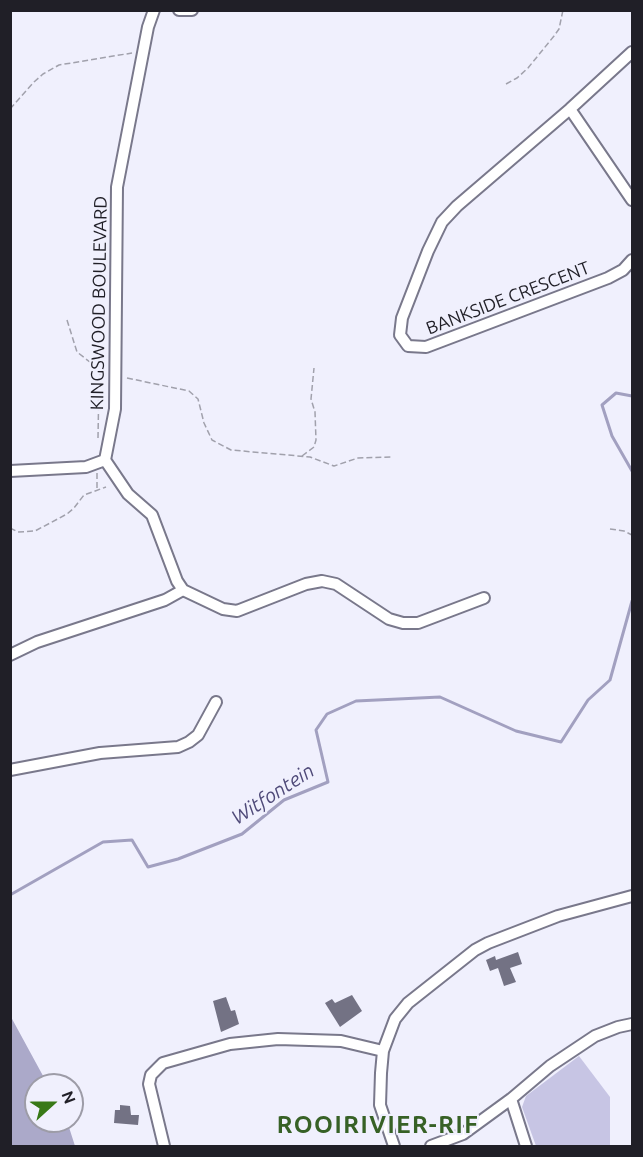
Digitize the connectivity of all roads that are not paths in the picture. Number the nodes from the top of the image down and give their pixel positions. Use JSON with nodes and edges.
{"nodes":[{"id":1,"x":146,"y":10,"type":"edge"},
{"id":2,"x":154,"y":10,"type":"edge"},
{"id":3,"x":179,"y":10,"type":"edge"},
{"id":4,"x":192,"y":10,"type":"edge"},
{"id":5,"x":148,"y":27,"type":"junction"},
{"id":6,"x":633,"y":52,"type":"edge"},
{"id":7,"x":570,"y":109,"type":"junction"},
{"id":8,"x":633,"y":200,"type":"edge"},
{"id":9,"x":633,"y":260,"type":"edge"},
{"id":10,"x":101,"y":461,"type":"junction"},
{"id":11,"x":10,"y":471,"type":"edge"},
{"id":12,"x":183,"y":590,"type":"junction"},
{"id":13,"x":484,"y":598,"type":"dead end"},
{"id":14,"x":10,"y":655,"type":"edge"},
{"id":15,"x":216,"y":702,"type":"dead end"},
{"id":16,"x":10,"y":770,"type":"edge"},
{"id":17,"x":633,"y":896,"type":"edge"},
{"id":18,"x":633,"y":1024,"type":"edge"},
{"id":19,"x":383,"y":1051,"type":"junction"},
{"id":20,"x":511,"y":1099,"type":"junction"},
{"id":21,"x":164,"y":1146,"type":"edge"},
{"id":22,"x":394,"y":1146,"type":"edge"},
{"id":23,"x":431,"y":1146,"type":"edge"},
{"id":24,"x":526,"y":1146,"type":"edge"}],
"edges":[{"from":1,"to":5,"type":"street","name":"KINGSWOOD BOULEVARD"},
{"from":2,"to":5,"type":"street","name":"KINGSWOOD BOULEVARD"},
{"from":3,"to":4,"type":"street"},
{"from":5,"to":10,"type":"street","name":"KINGSWOOD BOULEVARD"},
{"from":6,"to":7,"type":"street","name":"BANKSIDE CRESCENT"},
{"from":7,"to":8,"type":"street"},
{"from":7,"to":9,"type":"street","name":"BANKSIDE CRESCENT"},
{"from":10,"to":11,"type":"street"},
{"from":10,"to":12,"type":"street"},
{"from":12,"to":13,"type":"street"},
{"from":12,"to":14,"type":"street"},
{"from":15,"to":16,"type":"street"},
{"from":17,"to":19,"type":"street"},
{"from":18,"to":20,"type":"street"},
{"from":19,"to":21,"type":"street"},
{"from":19,"to":22,"type":"street"},
{"from":20,"to":23,"type":"street"},
{"from":20,"to":24,"type":"street"}]}
